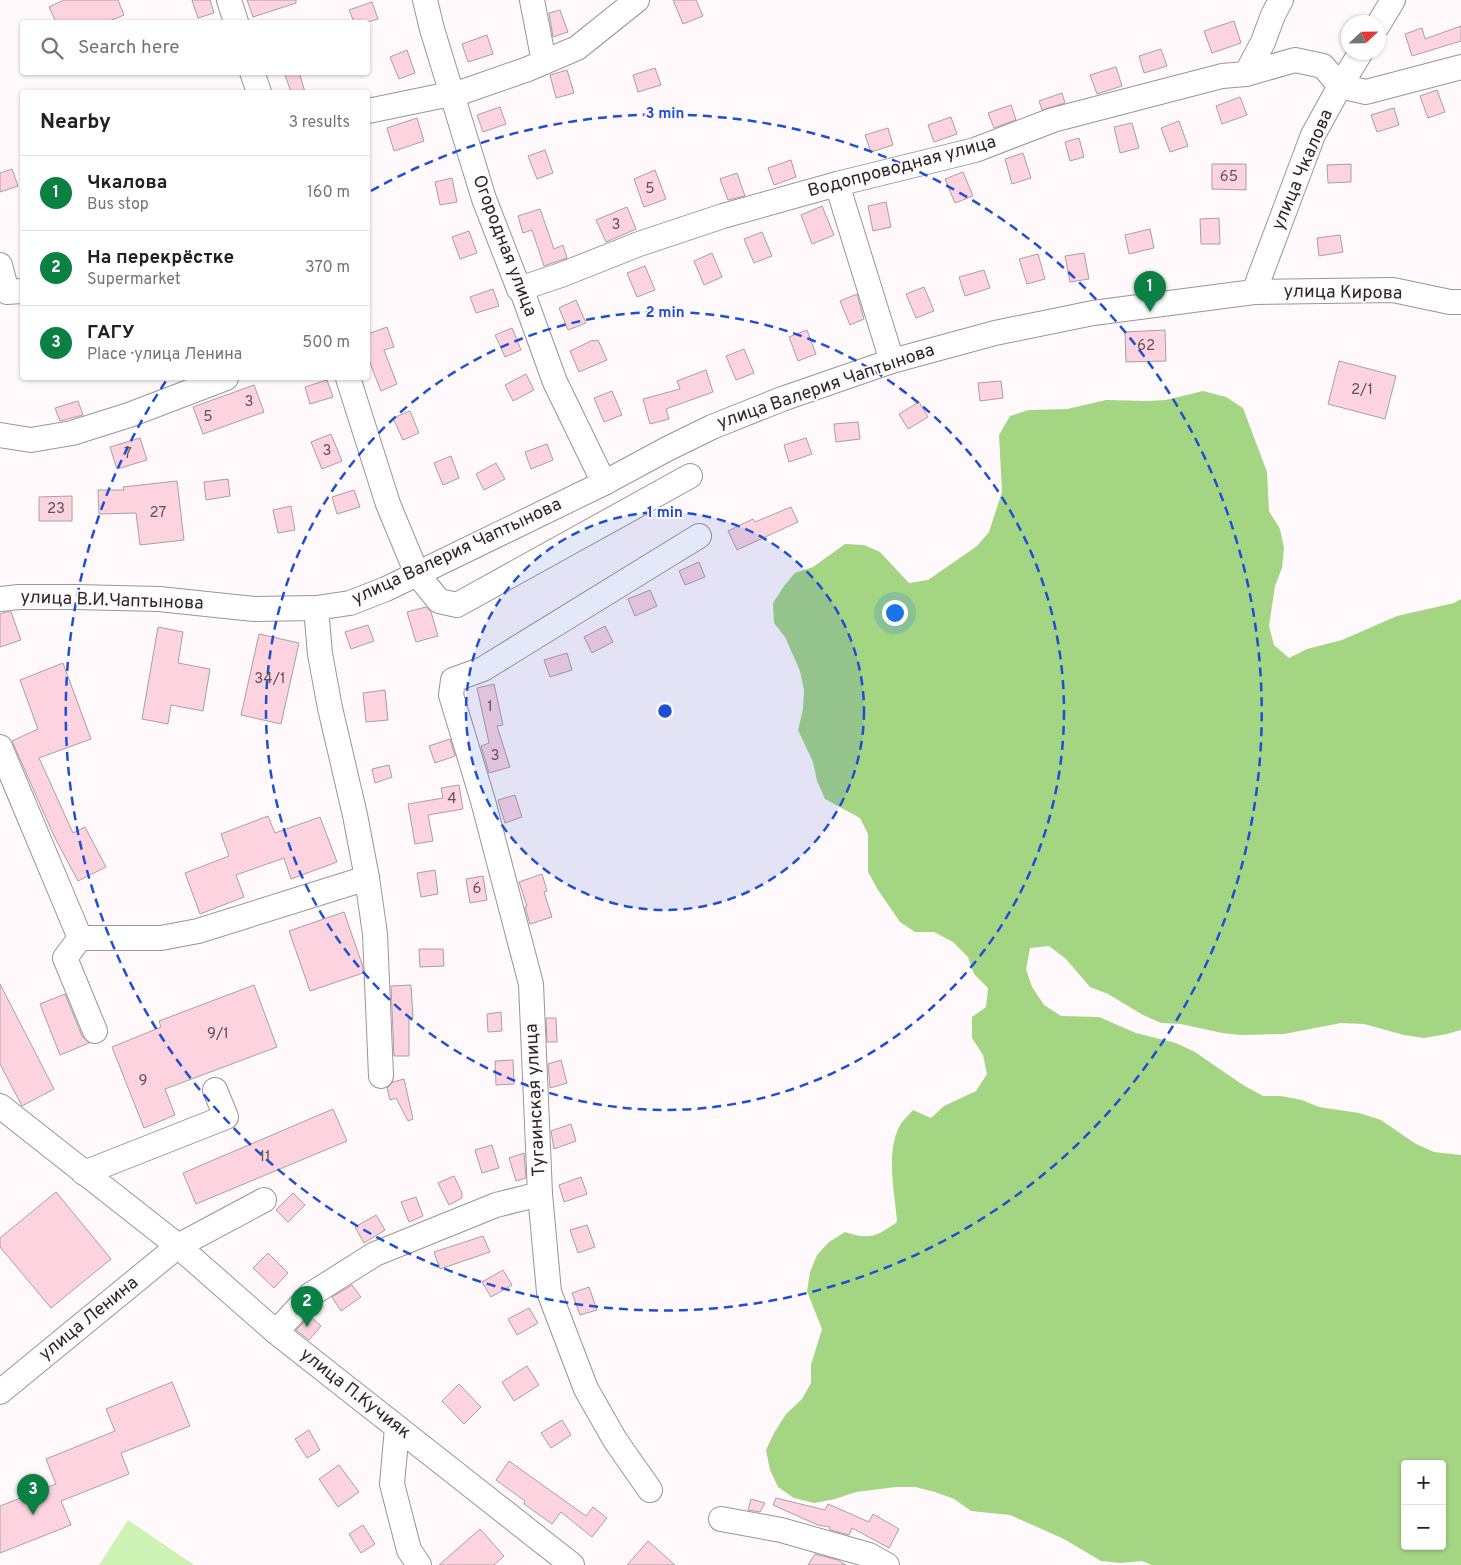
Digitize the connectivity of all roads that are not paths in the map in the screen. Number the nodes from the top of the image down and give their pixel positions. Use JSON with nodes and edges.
{"nodes":[{"id":1,"x":229,"y":0,"type":"edge"},
{"id":2,"x":425,"y":0,"type":"edge"},
{"id":3,"x":532,"y":0,"type":"edge"},
{"id":4,"x":637,"y":0,"type":"edge"},
{"id":5,"x":1281,"y":0,"type":"edge"},
{"id":6,"x":1393,"y":0,"type":"edge"},
{"id":7,"x":1384,"y":15,"type":"edge"},
{"id":8,"x":235,"y":20,"type":"edge"},
{"id":9,"x":1356,"y":60,"type":"edge"},
{"id":10,"x":544,"y":62,"type":"junction"},
{"id":11,"x":1461,"y":67,"type":"edge"},
{"id":12,"x":1246,"y":74,"type":"junction"},
{"id":13,"x":1340,"y":86,"type":"junction"},
{"id":14,"x":452,"y":94,"type":"junction"},
{"id":15,"x":370,"y":111,"type":"edge"},
{"id":16,"x":837,"y":184,"type":"junction"},
{"id":17,"x":0,"y":265,"type":"edge"},
{"id":18,"x":519,"y":289,"type":"junction"},
{"id":19,"x":20,"y":292,"type":"edge"},
{"id":20,"x":1254,"y":292,"type":"junction"},
{"id":21,"x":1461,"y":302,"type":"edge"},
{"id":22,"x":892,"y":361,"type":"junction"},
{"id":23,"x":221,"y":380,"type":"edge"},
{"id":24,"x":349,"y":380,"type":"edge"},
{"id":25,"x":0,"y":435,"type":"edge"},
{"id":26,"x":690,"y":476,"type":"dead end"},
{"id":27,"x":604,"y":483,"type":"junction"},
{"id":28,"x":699,"y":536,"type":"dead end"},
{"id":29,"x":417,"y":574,"type":"junction"},
{"id":30,"x":0,"y":599,"type":"edge"},
{"id":31,"x":254,"y":608,"type":"joint"},
{"id":32,"x":316,"y":608,"type":"junction"},
{"id":33,"x":0,"y":747,"type":"edge"},
{"id":34,"x":367,"y":878,"type":"junction"},
{"id":35,"x":80,"y":938,"type":"junction"},
{"id":36,"x":95,"y":1031,"type":"dead end"},
{"id":37,"x":382,"y":1076,"type":"dead end"},
{"id":38,"x":215,"y":1090,"type":"dead end"},
{"id":39,"x":0,"y":1106,"type":"edge"},
{"id":40,"x":84,"y":1173,"type":"junction"},
{"id":41,"x":540,"y":1194,"type":"junction"},
{"id":42,"x":264,"y":1200,"type":"dead end"},
{"id":43,"x":178,"y":1246,"type":"junction"},
{"id":44,"x":276,"y":1332,"type":"junction"},
{"id":45,"x":0,"y":1392,"type":"edge"},
{"id":46,"x":398,"y":1428,"type":"junction"},
{"id":47,"x":650,"y":1490,"type":"dead end"},
{"id":48,"x":721,"y":1519,"type":"dead end"},
{"id":49,"x":419,"y":1565,"type":"edge"},
{"id":50,"x":572,"y":1565,"type":"edge"},
{"id":51,"x":887,"y":1565,"type":"edge"}],
"edges":[{"from":1,"to":8,"type":"street"},
{"from":2,"to":14,"type":"street","name":"Огородная улица"},
{"from":3,"to":10,"type":"street"},
{"from":4,"to":10,"type":"street"},
{"from":5,"to":12,"type":"street"},
{"from":6,"to":7,"type":"street"},
{"from":9,"to":13,"type":"street","name":"улица Чкалова"},
{"from":10,"to":14,"type":"street"},
{"from":11,"to":13,"type":"street"},
{"from":12,"to":13,"type":"street","name":"Водопроводная улица"},
{"from":12,"to":16,"type":"street","name":"Водопроводная улица"},
{"from":13,"to":20,"type":"street","name":"улица Чкалова"},
{"from":14,"to":15,"type":"street"},
{"from":14,"to":18,"type":"street","name":"Огородная улица"},
{"from":16,"to":18,"type":"street","name":"Водопроводная улица"},
{"from":16,"to":22,"type":"street"},
{"from":17,"to":19,"type":"street"},
{"from":18,"to":27,"type":"street","name":"Огородная улица"},
{"from":20,"to":21,"type":"street","name":"улица Кирова"},
{"from":20,"to":22,"type":"street","name":"улица Валерия Чаптынова"},
{"from":22,"to":27,"type":"street","name":"улица Валерия Чаптынова"},
{"from":23,"to":25,"type":"street"},
{"from":24,"to":29,"type":"street"},
{"from":26,"to":29,"type":"street"},
{"from":27,"to":29,"type":"street","name":"улица Валерия Чаптынова"},
{"from":28,"to":41,"type":"street","name":"Тугаинская улица"},
{"from":29,"to":32,"type":"street","name":"улица Валерия Чаптынова"},
{"from":30,"to":31,"type":"street","name":"улица В.И.Чаптынова"},
{"from":31,"to":32,"type":"street","name":"улица Валерия Чаптынова"},
{"from":32,"to":34,"type":"street"},
{"from":33,"to":35,"type":"street"},
{"from":34,"to":35,"type":"street"},
{"from":34,"to":37,"type":"street"},
{"from":35,"to":36,"type":"street"},
{"from":38,"to":40,"type":"street"},
{"from":39,"to":40,"type":"street","name":"улица П.Кучияк"},
{"from":40,"to":43,"type":"street","name":"улица П.Кучияк"},
{"from":41,"to":44,"type":"street"},
{"from":41,"to":47,"type":"street","name":"Тугаинская улица"},
{"from":42,"to":43,"type":"street","name":"улица Ленина"},
{"from":43,"to":44,"type":"street","name":"улица П.Кучияк"},
{"from":43,"to":45,"type":"street","name":"улица Ленина"},
{"from":44,"to":46,"type":"street","name":"улица П.Кучияк"},
{"from":46,"to":49,"type":"street"},
{"from":46,"to":50,"type":"street","name":"улица П.Кучияк"},
{"from":48,"to":51,"type":"street"}]}
